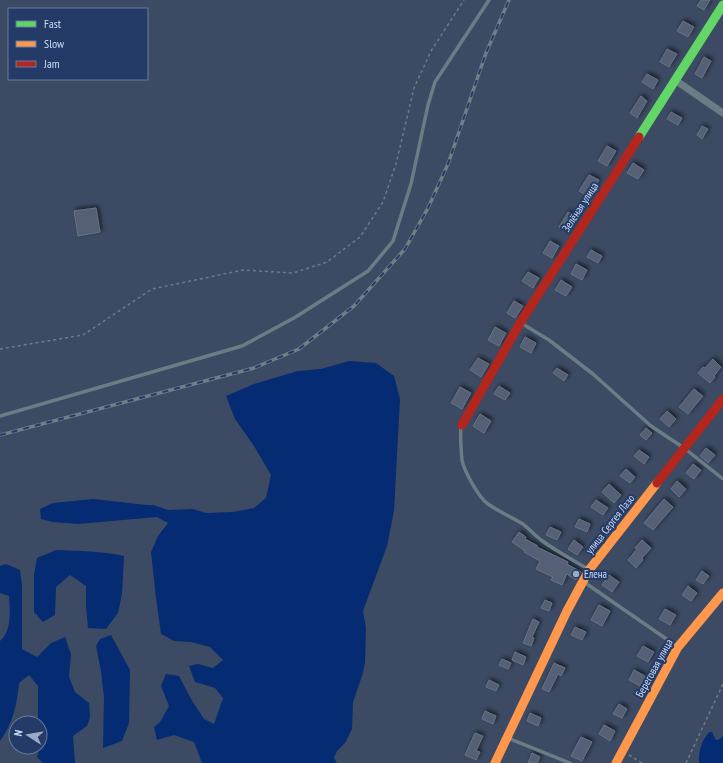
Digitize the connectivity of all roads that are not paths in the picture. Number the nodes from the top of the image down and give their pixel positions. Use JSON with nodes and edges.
{"nodes":[{"id":1,"x":490,"y":0,"type":"edge"},
{"id":2,"x":723,"y":5,"type":"edge"},
{"id":3,"x":675,"y":80,"type":"junction"},
{"id":4,"x":723,"y":113,"type":"edge"},
{"id":5,"x":520,"y":323,"type":"junction"},
{"id":6,"x":723,"y":399,"type":"edge"},
{"id":7,"x":0,"y":416,"type":"edge"},
{"id":8,"x":462,"y":425,"type":"joint"},
{"id":9,"x":684,"y":448,"type":"junction"},
{"id":10,"x":723,"y":479,"type":"edge"},
{"id":11,"x":589,"y":570,"type":"junction"},
{"id":12,"x":584,"y":581,"type":"junction"},
{"id":13,"x":723,"y":593,"type":"edge"},
{"id":14,"x":678,"y":647,"type":"junction"},
{"id":15,"x":507,"y":738,"type":"junction"},
{"id":16,"x":495,"y":763,"type":"edge"},
{"id":17,"x":570,"y":763,"type":"edge"},
{"id":18,"x":616,"y":763,"type":"edge"}],
"edges":[{"from":1,"to":7,"type":"lane"},
{"from":2,"to":3,"type":"street","name":"Зелёная улица"},
{"from":3,"to":4,"type":"street"},
{"from":3,"to":5,"type":"street","name":"Зелёная улица"},
{"from":5,"to":8,"type":"street","name":"Зелёная улица"},
{"from":5,"to":9,"type":"lane"},
{"from":6,"to":9,"type":"street","name":"улица Сергея Лазо"},
{"from":8,"to":11,"type":"lane"},
{"from":9,"to":10,"type":"lane"},
{"from":9,"to":11,"type":"street","name":"улица Сергея Лазо"},
{"from":11,"to":12,"type":"street","name":"улица Сергея Лазо"},
{"from":12,"to":14,"type":"lane"},
{"from":12,"to":15,"type":"street","name":"улица Сергея Лазо"},
{"from":13,"to":14,"type":"street","name":"Береговая улица"},
{"from":14,"to":18,"type":"street","name":"Береговая улица"},
{"from":15,"to":16,"type":"street","name":"улица Сергея Лазо"},
{"from":15,"to":17,"type":"lane"}]}
